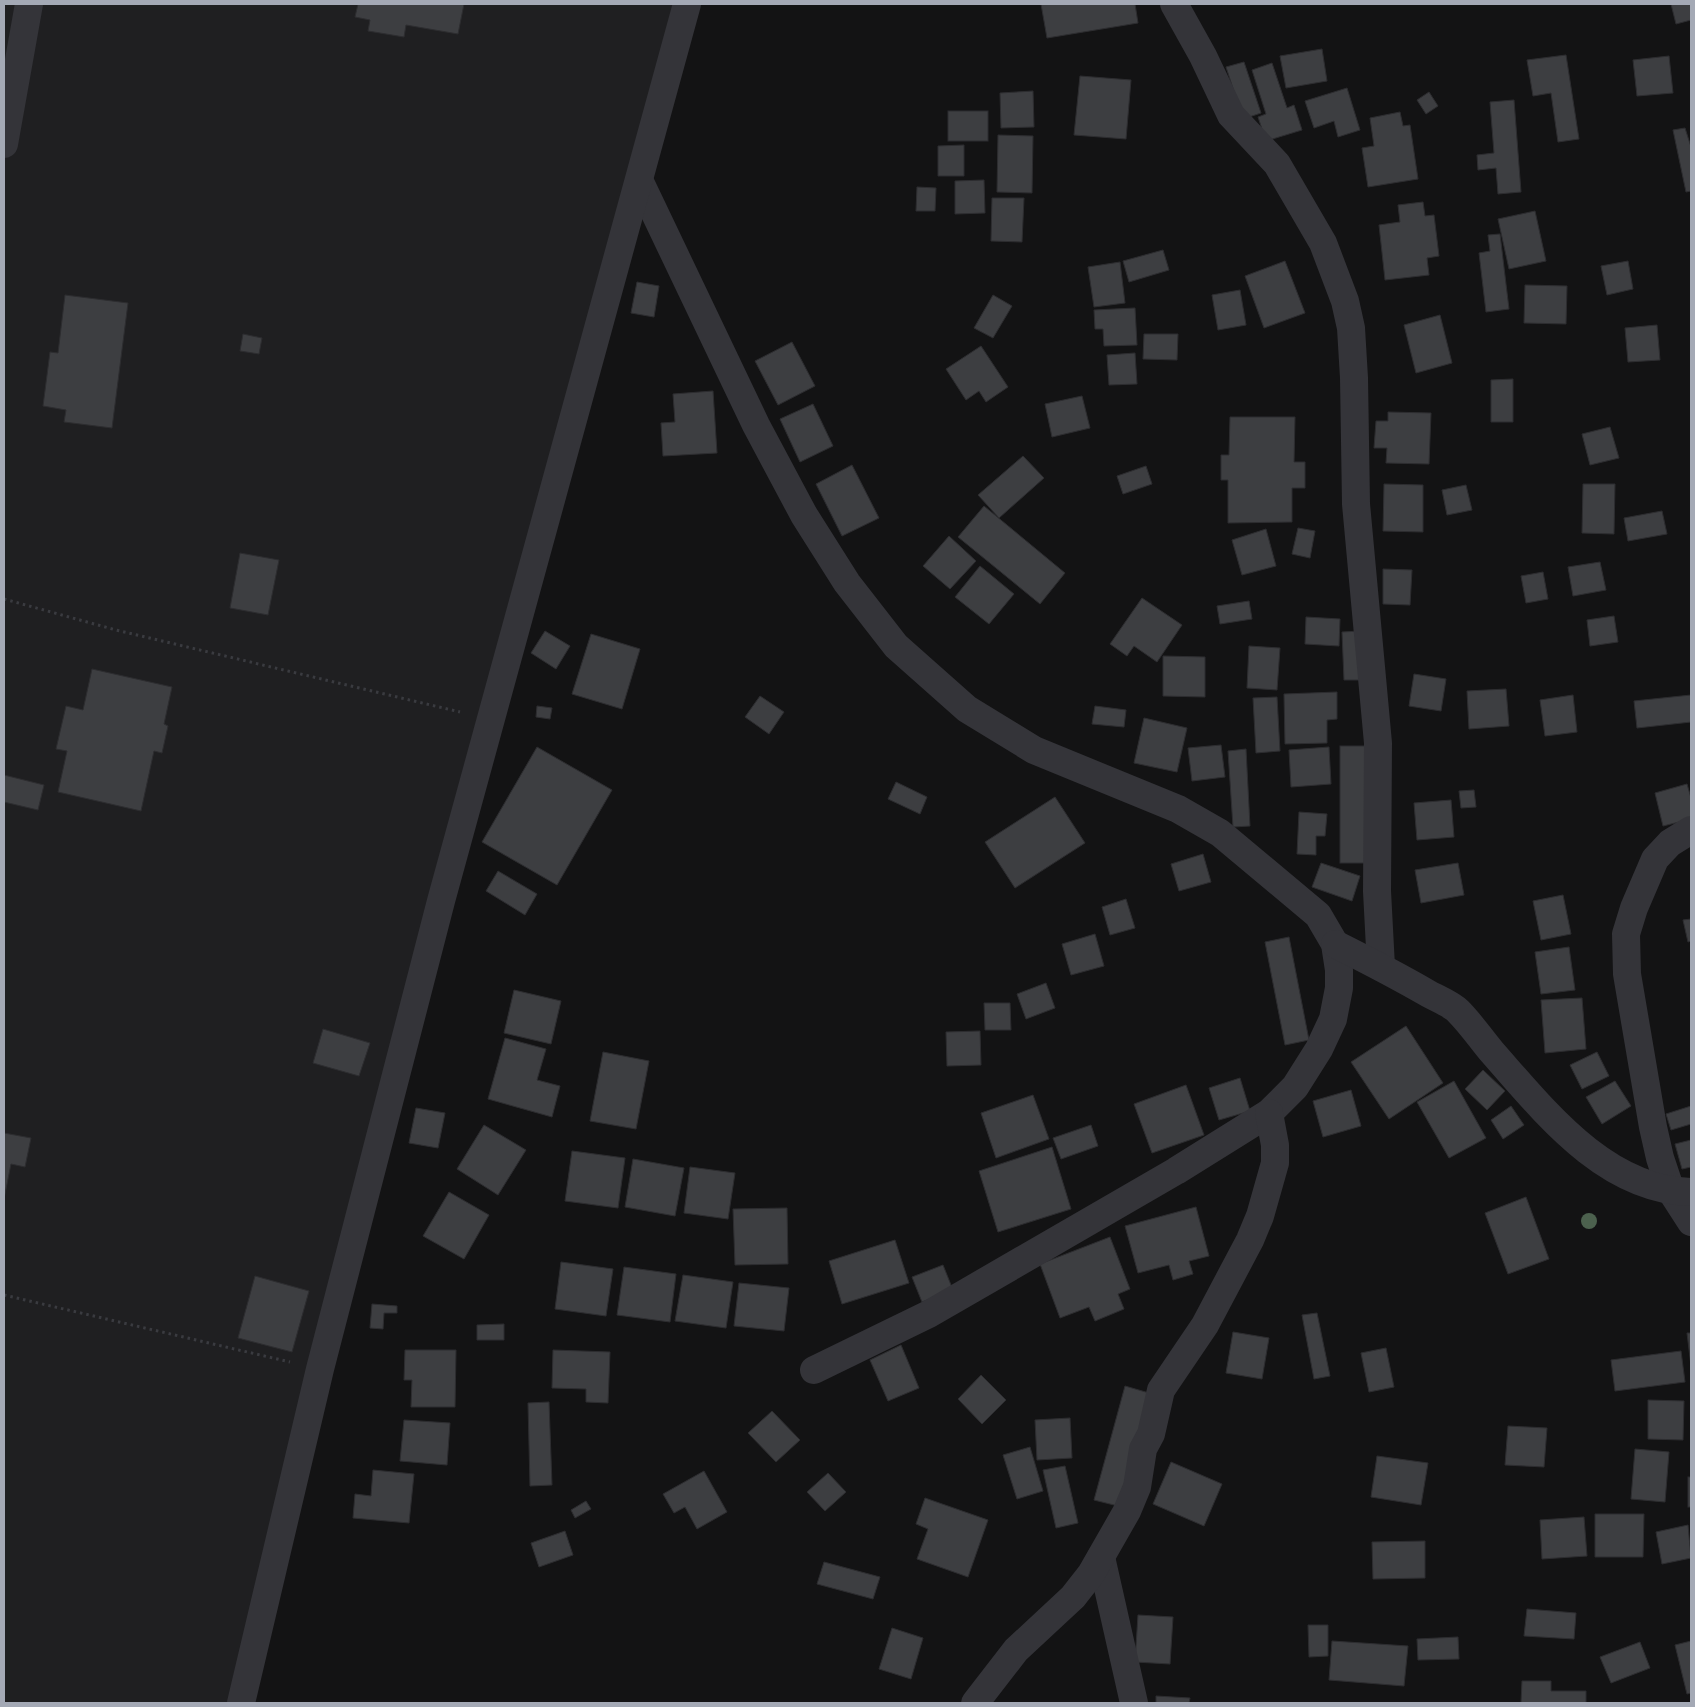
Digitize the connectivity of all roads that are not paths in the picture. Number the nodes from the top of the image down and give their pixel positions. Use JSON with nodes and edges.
{"nodes":[{"id":1,"x":29,"y":4,"type":"edge"},
{"id":2,"x":687,"y":4,"type":"edge"},
{"id":3,"x":1174,"y":4,"type":"edge"},
{"id":4,"x":4,"y":144,"type":"edge"},
{"id":5,"x":640,"y":182,"type":"junction"},
{"id":6,"x":1691,"y":830,"type":"edge"},
{"id":7,"x":1335,"y":944,"type":"junction"},
{"id":8,"x":1381,"y":967,"type":"junction"},
{"id":9,"x":1269,"y":1114,"type":"junction"},
{"id":10,"x":1681,"y":1191,"type":"edge"},
{"id":11,"x":1691,"y":1222,"type":"edge"},
{"id":12,"x":814,"y":1370,"type":"dead end"},
{"id":13,"x":1101,"y":1557,"type":"junction"},
{"id":14,"x":241,"y":1703,"type":"edge"},
{"id":15,"x":975,"y":1703,"type":"edge"},
{"id":16,"x":1134,"y":1703,"type":"edge"}],
"edges":[{"from":1,"to":4,"type":"street"},
{"from":2,"to":5,"type":"street"},
{"from":3,"to":8,"type":"street"},
{"from":5,"to":7,"type":"street"},
{"from":5,"to":14,"type":"street"},
{"from":6,"to":10,"type":"street"},
{"from":7,"to":8,"type":"street"},
{"from":7,"to":9,"type":"street"},
{"from":8,"to":10,"type":"street"},
{"from":9,"to":12,"type":"street"},
{"from":9,"to":13,"type":"street"},
{"from":10,"to":11,"type":"street"},
{"from":13,"to":15,"type":"street"},
{"from":13,"to":16,"type":"street"}]}
